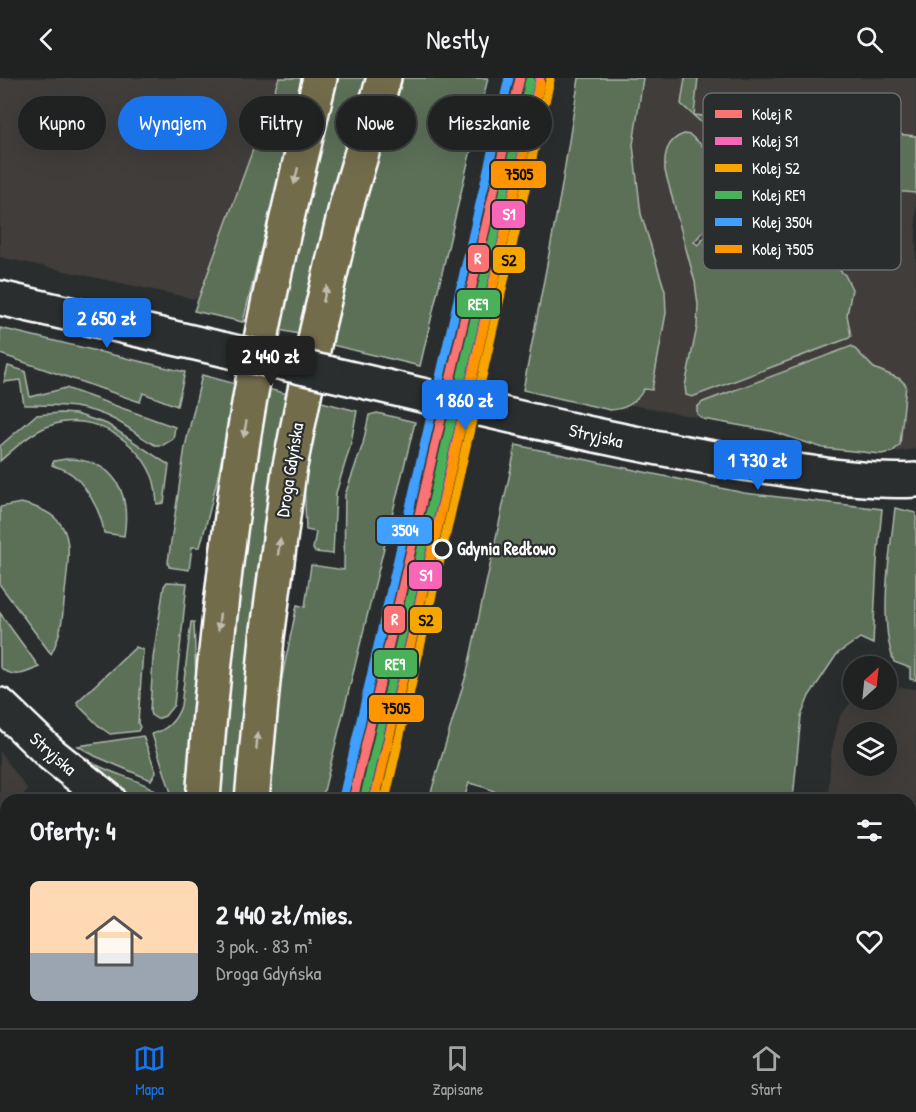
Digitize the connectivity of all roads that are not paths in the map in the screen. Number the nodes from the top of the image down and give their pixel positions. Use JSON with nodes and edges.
{"nodes":[{"id":1,"x":320,"y":78,"type":"edge"},
{"id":2,"x":384,"y":78,"type":"edge"},
{"id":3,"x":0,"y":298,"type":"edge"},
{"id":4,"x":916,"y":480,"type":"edge"},
{"id":5,"x":0,"y":705,"type":"edge"},
{"id":6,"x":101,"y":794,"type":"edge"},
{"id":7,"x":203,"y":794,"type":"edge"},
{"id":8,"x":253,"y":794,"type":"edge"}],
"edges":[{"from":1,"to":7,"type":"main road","one_way":true},
{"from":8,"to":2,"type":"main road","name":"Droga Gdyńska","one_way":true},
{"from":3,"to":4,"type":"main road","name":"Stryjska","bridge":true},
{"from":5,"to":6,"type":"main road","name":"Stryjska"}]}
